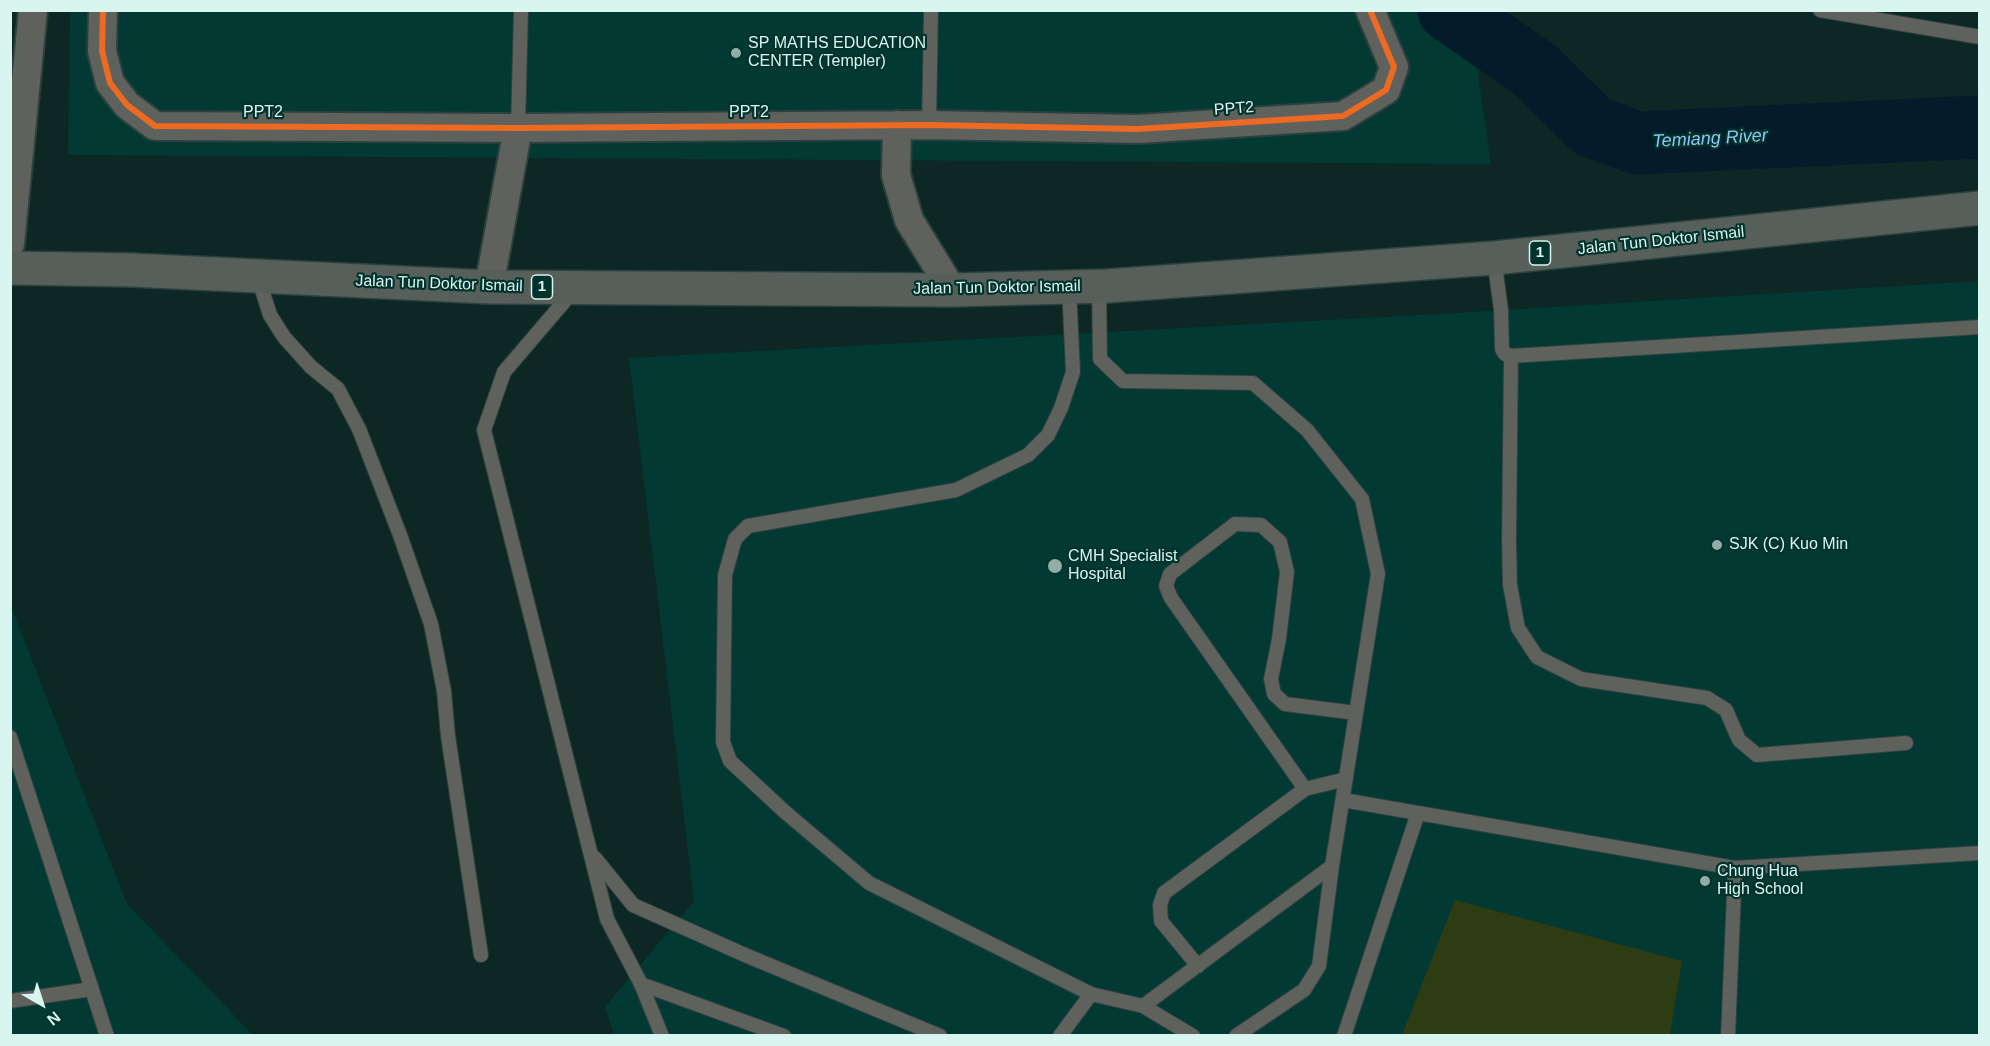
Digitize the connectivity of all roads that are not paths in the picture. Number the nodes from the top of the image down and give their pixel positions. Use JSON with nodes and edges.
{"nodes":[{"id":1,"x":33,"y":10,"type":"edge"},
{"id":2,"x":103,"y":10,"type":"edge"},
{"id":3,"x":520,"y":10,"type":"edge"},
{"id":4,"x":931,"y":10,"type":"edge"},
{"id":5,"x":1370,"y":10,"type":"edge"},
{"id":6,"x":1820,"y":10,"type":"edge"},
{"id":7,"x":1980,"y":37,"type":"edge"},
{"id":8,"x":897,"y":125,"type":"junction"},
{"id":9,"x":929,"y":125,"type":"junction"},
{"id":10,"x":518,"y":128,"type":"junction"},
{"id":11,"x":1980,"y":208,"type":"edge"},
{"id":12,"x":10,"y":244,"type":"edge"},
{"id":13,"x":1494,"y":258,"type":"junction"},
{"id":14,"x":10,"y":268,"type":"edge"},
{"id":15,"x":258,"y":277,"type":"junction"},
{"id":16,"x":489,"y":286,"type":"junction"},
{"id":17,"x":1084,"y":286,"type":"junction"},
{"id":18,"x":576,"y":287,"type":"junction"},
{"id":19,"x":952,"y":290,"type":"junction"},
{"id":20,"x":1980,"y":327,"type":"edge"},
{"id":21,"x":1511,"y":356,"type":"junction"},
{"id":22,"x":1356,"y":713,"type":"junction"},
{"id":23,"x":10,"y":737,"type":"edge"},
{"id":24,"x":1906,"y":743,"type":"dead end"},
{"id":25,"x":1346,"y":779,"type":"junction"},
{"id":26,"x":1305,"y":789,"type":"junction"},
{"id":27,"x":1342,"y":800,"type":"junction"},
{"id":28,"x":1418,"y":813,"type":"junction"},
{"id":29,"x":1980,"y":853,"type":"edge"},
{"id":30,"x":591,"y":854,"type":"junction"},
{"id":31,"x":1332,"y":866,"type":"junction"},
{"id":32,"x":1735,"y":868,"type":"junction"},
{"id":33,"x":481,"y":955,"type":"dead end"},
{"id":34,"x":1198,"y":966,"type":"junction"},
{"id":35,"x":641,"y":984,"type":"junction"},
{"id":36,"x":92,"y":989,"type":"junction"},
{"id":37,"x":1091,"y":994,"type":"junction"},
{"id":38,"x":10,"y":1001,"type":"edge"},
{"id":39,"x":1143,"y":1006,"type":"junction"},
{"id":40,"x":107,"y":1035,"type":"edge"},
{"id":41,"x":662,"y":1035,"type":"edge"},
{"id":42,"x":784,"y":1035,"type":"edge"},
{"id":43,"x":940,"y":1035,"type":"edge"},
{"id":44,"x":1060,"y":1035,"type":"edge"},
{"id":45,"x":1192,"y":1035,"type":"edge"},
{"id":46,"x":1236,"y":1035,"type":"edge"},
{"id":47,"x":1344,"y":1035,"type":"edge"},
{"id":48,"x":1728,"y":1035,"type":"edge"}],
"edges":[{"from":1,"to":12,"type":"street"},
{"from":2,"to":10,"type":"street","name":"PPT2"},
{"from":3,"to":10,"type":"lane"},
{"from":4,"to":9,"type":"lane"},
{"from":5,"to":9,"type":"street","name":"PPT2"},
{"from":6,"to":7,"type":"lane"},
{"from":8,"to":9,"type":"street","name":"PPT2"},
{"from":8,"to":10,"type":"street","name":"PPT2"},
{"from":8,"to":19,"type":"street"},
{"from":10,"to":16,"type":"street"},
{"from":11,"to":13,"type":"highway","name":"Jalan Tun Doktor Ismail","number":"1"},
{"from":13,"to":17,"type":"highway","name":"Jalan Tun Doktor Ismail","number":"1"},
{"from":13,"to":21,"type":"lane"},
{"from":14,"to":15,"type":"highway","name":"Jalan Tun Doktor Ismail","number":"1"},
{"from":15,"to":16,"type":"highway","name":"Jalan Tun Doktor Ismail","number":"1"},
{"from":15,"to":33,"type":"lane"},
{"from":16,"to":18,"type":"highway","name":"Jalan Tun Doktor Ismail","number":"1"},
{"from":17,"to":19,"type":"highway","name":"Jalan Tun Doktor Ismail","number":"1"},
{"from":17,"to":22,"type":"lane"},
{"from":17,"to":37,"type":"lane"},
{"from":18,"to":19,"type":"highway","name":"Jalan Tun Doktor Ismail","number":"1"},
{"from":18,"to":30,"type":"lane"},
{"from":20,"to":21,"type":"lane"},
{"from":21,"to":24,"type":"lane"},
{"from":22,"to":25,"type":"lane"},
{"from":22,"to":26,"type":"lane"},
{"from":23,"to":36,"type":"lane"},
{"from":25,"to":26,"type":"lane"},
{"from":25,"to":27,"type":"lane"},
{"from":26,"to":34,"type":"lane"},
{"from":27,"to":28,"type":"lane"},
{"from":27,"to":31,"type":"lane"},
{"from":28,"to":32,"type":"lane"},
{"from":28,"to":47,"type":"lane"},
{"from":29,"to":32,"type":"lane"},
{"from":30,"to":35,"type":"lane"},
{"from":30,"to":43,"type":"lane"},
{"from":31,"to":34,"type":"lane"},
{"from":31,"to":46,"type":"lane"},
{"from":32,"to":48,"type":"lane"},
{"from":34,"to":39,"type":"lane"},
{"from":35,"to":41,"type":"lane"},
{"from":35,"to":42,"type":"lane"},
{"from":36,"to":38,"type":"lane"},
{"from":36,"to":40,"type":"lane"},
{"from":37,"to":39,"type":"lane"},
{"from":37,"to":44,"type":"lane"},
{"from":39,"to":45,"type":"lane"}]}
